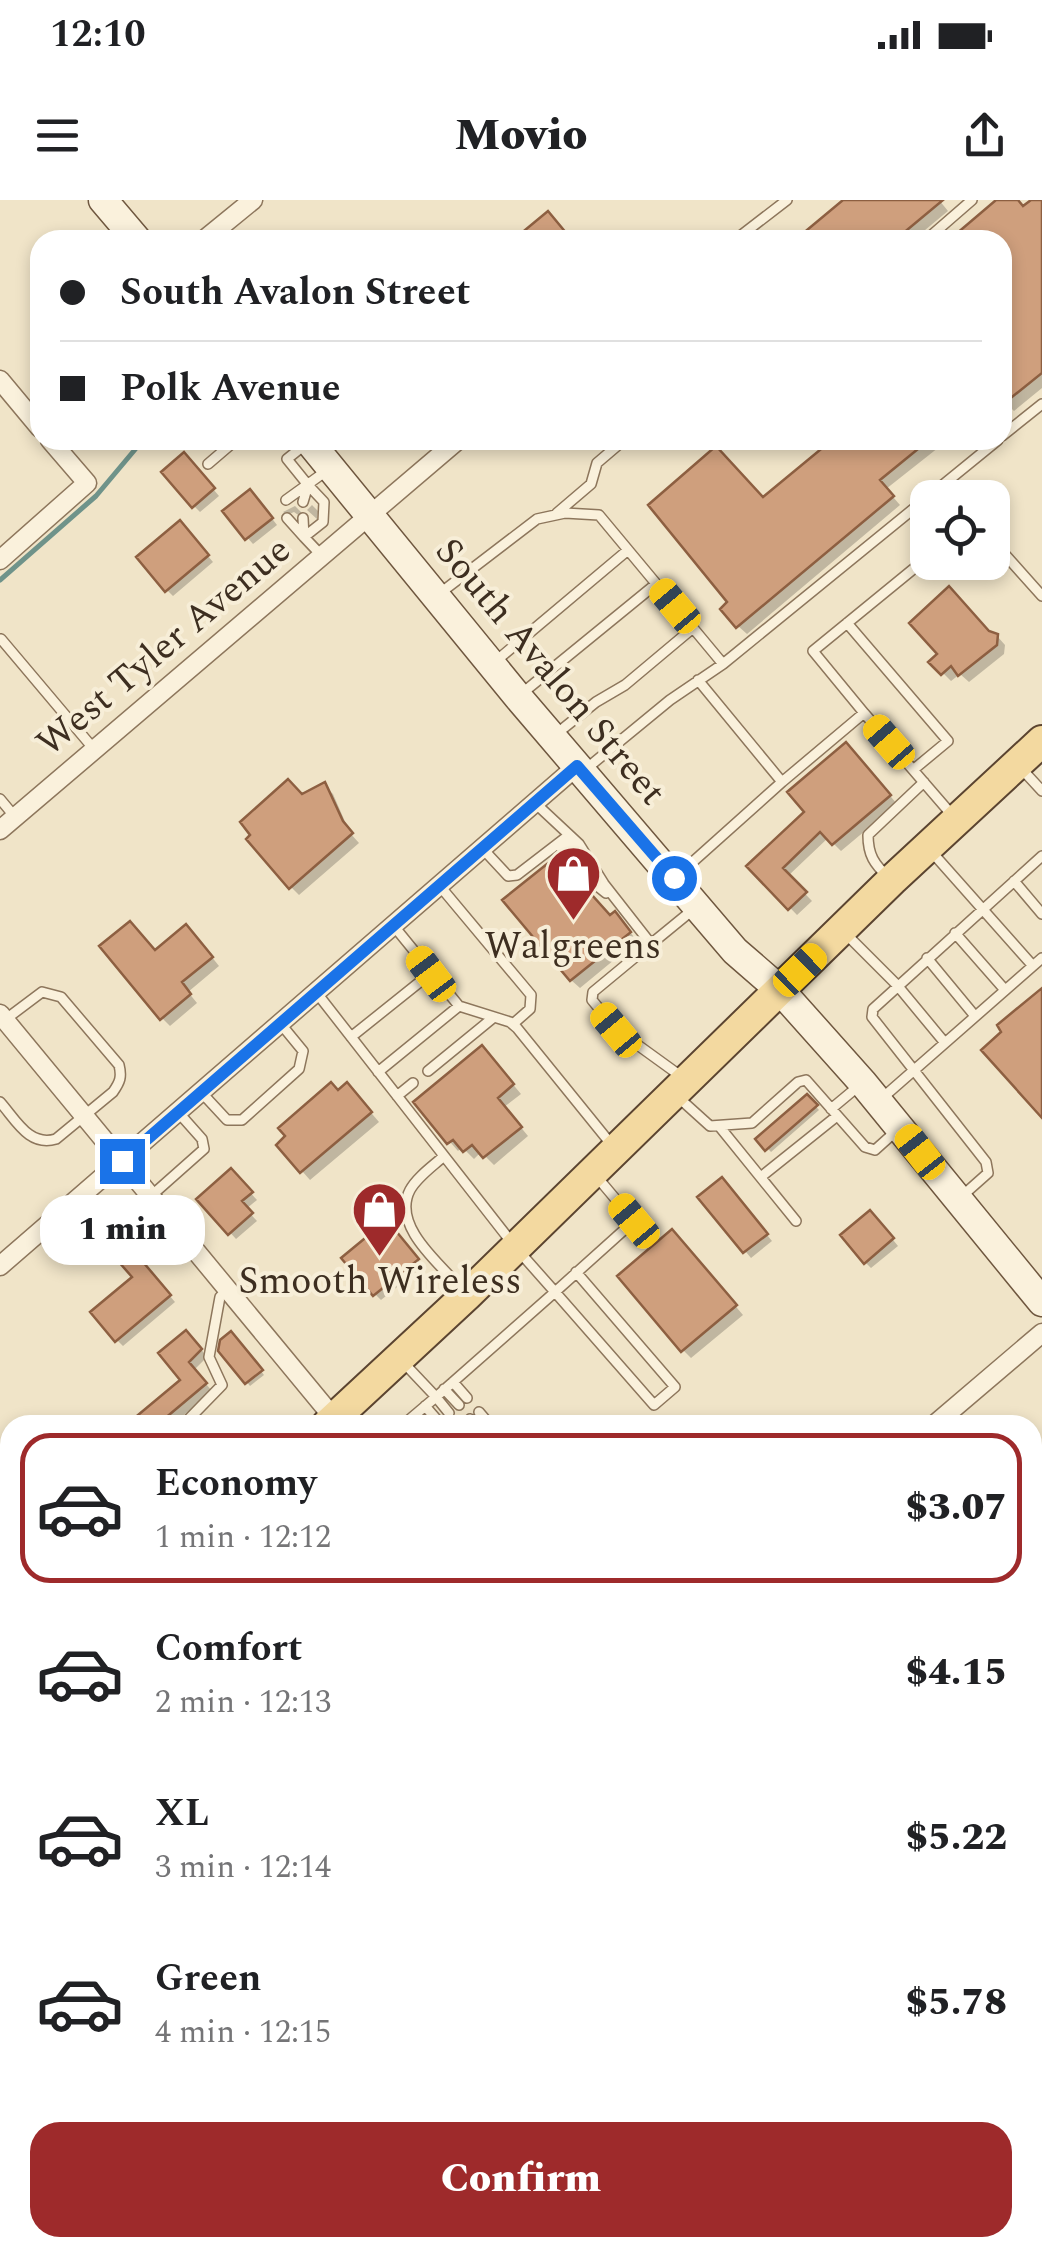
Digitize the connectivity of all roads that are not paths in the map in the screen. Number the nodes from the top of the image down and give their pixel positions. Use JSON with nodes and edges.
{"nodes":[{"id":1,"x":103,"y":200,"type":"edge"},
{"id":2,"x":253,"y":200,"type":"edge"},
{"id":3,"x":787,"y":200,"type":"edge"},
{"id":4,"x":972,"y":200,"type":"edge"},
{"id":5,"x":128,"y":230,"type":"edge"},
{"id":6,"x":216,"y":230,"type":"edge"},
{"id":7,"x":748,"y":230,"type":"edge"},
{"id":8,"x":938,"y":230,"type":"edge"},
{"id":9,"x":0,"y":380,"type":"edge"},
{"id":10,"x":1042,"y":404,"type":"edge"},
{"id":11,"x":30,"y":416,"type":"edge"},
{"id":12,"x":1012,"y":428,"type":"edge"},
{"id":13,"x":58,"y":450,"type":"edge"},
{"id":14,"x":224,"y":450,"type":"edge"},
{"id":15,"x":298,"y":450,"type":"edge"},
{"id":16,"x":316,"y":450,"type":"edge"},
{"id":17,"x":446,"y":450,"type":"edge"},
{"id":18,"x":612,"y":450,"type":"edge"},
{"id":19,"x":985,"y":450,"type":"edge"},
{"id":20,"x":208,"y":464,"type":"dead end"},
{"id":21,"x":331,"y":467,"type":"junction"},
{"id":22,"x":949,"y":480,"type":"edge"},
{"id":23,"x":308,"y":484,"type":"junction"},
{"id":24,"x":286,"y":500,"type":"dead end"},
{"id":25,"x":303,"y":502,"type":"dead end"},
{"id":26,"x":910,"y":512,"type":"edge"},
{"id":27,"x":371,"y":513,"type":"junction"},
{"id":28,"x":556,"y":515,"type":"junction"},
{"id":29,"x":287,"y":518,"type":"dead end"},
{"id":30,"x":303,"y":518,"type":"dead end"},
{"id":31,"x":304,"y":537,"type":"junction"},
{"id":32,"x":628,"y":550,"type":"junction"},
{"id":33,"x":322,"y":556,"type":"junction"},
{"id":34,"x":0,"y":560,"type":"edge"},
{"id":35,"x":1010,"y":560,"type":"edge"},
{"id":36,"x":910,"y":572,"type":"edge"},
{"id":37,"x":656,"y":584,"type":"junction"},
{"id":38,"x":437,"y":596,"type":"junction"},
{"id":39,"x":1042,"y":596,"type":"edge"},
{"id":40,"x":847,"y":623,"type":"junction"},
{"id":41,"x":693,"y":628,"type":"junction"},
{"id":42,"x":1,"y":639,"type":"edge"},
{"id":43,"x":492,"y":664,"type":"junction"},
{"id":44,"x":723,"y":664,"type":"junction"},
{"id":45,"x":698,"y":680,"type":"junction"},
{"id":46,"x":518,"y":696,"type":"junction"},
{"id":47,"x":864,"y":713,"type":"junction"},
{"id":48,"x":553,"y":737,"type":"junction"},
{"id":49,"x":1042,"y":741,"type":"edge"},
{"id":50,"x":94,"y":748,"type":"junction"},
{"id":51,"x":1017,"y":764,"type":"junction"},
{"id":52,"x":580,"y":769,"type":"junction"},
{"id":53,"x":913,"y":770,"type":"junction"},
{"id":54,"x":782,"y":782,"type":"junction"},
{"id":55,"x":924,"y":782,"type":"junction"},
{"id":56,"x":1042,"y":792,"type":"edge"},
{"id":57,"x":0,"y":798,"type":"edge"},
{"id":58,"x":534,"y":802,"type":"junction"},
{"id":59,"x":15,"y":817,"type":"junction"},
{"id":60,"x":956,"y":820,"type":"junction"},
{"id":61,"x":0,"y":830,"type":"edge"},
{"id":62,"x":564,"y":839,"type":"junction"},
{"id":63,"x":482,"y":848,"type":"junction"},
{"id":64,"x":928,"y":848,"type":"junction"},
{"id":65,"x":1042,"y":856,"type":"edge"},
{"id":66,"x":674,"y":878,"type":"junction"},
{"id":67,"x":892,"y":880,"type":"junction"},
{"id":68,"x":1014,"y":880,"type":"junction"},
{"id":69,"x":604,"y":884,"type":"junction"},
{"id":70,"x":439,"y":885,"type":"junction"},
{"id":71,"x":616,"y":900,"type":"junction"},
{"id":72,"x":698,"y":906,"type":"junction"},
{"id":73,"x":984,"y":908,"type":"junction"},
{"id":74,"x":1042,"y":914,"type":"edge"},
{"id":75,"x":394,"y":925,"type":"junction"},
{"id":76,"x":842,"y":930,"type":"junction"},
{"id":77,"x":955,"y":934,"type":"junction"},
{"id":78,"x":651,"y":944,"type":"junction"},
{"id":79,"x":927,"y":958,"type":"junction"},
{"id":80,"x":1038,"y":962,"type":"edge"},
{"id":81,"x":431,"y":974,"type":"junction"},
{"id":82,"x":896,"y":985,"type":"junction"},
{"id":83,"x":780,"y":990,"type":"junction"},
{"id":84,"x":1005,"y":990,"type":"junction"},
{"id":85,"x":316,"y":992,"type":"junction"},
{"id":86,"x":459,"y":1006,"type":"junction"},
{"id":87,"x":976,"y":1016,"type":"junction"},
{"id":88,"x":494,"y":1017,"type":"junction"},
{"id":89,"x":2,"y":1019,"type":"edge"},
{"id":90,"x":280,"y":1024,"type":"junction"},
{"id":91,"x":512,"y":1024,"type":"junction"},
{"id":92,"x":351,"y":1037,"type":"junction"},
{"id":93,"x":944,"y":1043,"type":"junction"},
{"id":94,"x":428,"y":1070,"type":"dead end"},
{"id":95,"x":914,"y":1070,"type":"junction"},
{"id":96,"x":378,"y":1072,"type":"junction"},
{"id":97,"x":413,"y":1083,"type":"dead end"},
{"id":98,"x":681,"y":1088,"type":"junction"},
{"id":99,"x":201,"y":1092,"type":"junction"},
{"id":100,"x":871,"y":1092,"type":"junction"},
{"id":101,"x":397,"y":1096,"type":"junction"},
{"id":102,"x":0,"y":1102,"type":"edge"},
{"id":103,"x":178,"y":1112,"type":"junction"},
{"id":104,"x":834,"y":1112,"type":"junction"},
{"id":105,"x":85,"y":1115,"type":"junction"},
{"id":106,"x":718,"y":1126,"type":"junction"},
{"id":107,"x":901,"y":1128,"type":"junction"},
{"id":108,"x":616,"y":1150,"type":"junction"},
{"id":109,"x":444,"y":1156,"type":"junction"},
{"id":110,"x":122,"y":1161,"type":"junction"},
{"id":111,"x":593,"y":1172,"type":"junction"},
{"id":112,"x":762,"y":1176,"type":"junction"},
{"id":113,"x":151,"y":1196,"type":"junction"},
{"id":114,"x":958,"y":1199,"type":"junction"},
{"id":115,"x":796,"y":1221,"type":"dead end"},
{"id":116,"x":516,"y":1248,"type":"junction"},
{"id":117,"x":0,"y":1266,"type":"edge"},
{"id":118,"x":576,"y":1272,"type":"junction"},
{"id":119,"x":228,"y":1290,"type":"junction"},
{"id":120,"x":554,"y":1292,"type":"junction"},
{"id":121,"x":468,"y":1295,"type":"junction"},
{"id":122,"x":1042,"y":1302,"type":"edge"},
{"id":123,"x":1042,"y":1333,"type":"edge"},
{"id":124,"x":399,"y":1358,"type":"junction"},
{"id":125,"x":449,"y":1385,"type":"junction"},
{"id":126,"x":436,"y":1397,"type":"junction"},
{"id":127,"x":463,"y":1402,"type":"dead end"},
{"id":128,"x":425,"y":1406,"type":"junction"},
{"id":129,"x":449,"y":1413,"type":"dead end"},
{"id":130,"x":192,"y":1415,"type":"edge"},
{"id":131,"x":328,"y":1415,"type":"edge"},
{"id":132,"x":342,"y":1415,"type":"edge"},
{"id":133,"x":420,"y":1415,"type":"edge"},
{"id":134,"x":433,"y":1415,"type":"edge"},
{"id":135,"x":946,"y":1415,"type":"edge"}],
"edges":[{"from":1,"to":5,"type":"street"},
{"from":2,"to":6,"type":"street"},
{"from":3,"to":7,"type":"lane"},
{"from":4,"to":8,"type":"lane"},
{"from":9,"to":11,"type":"street"},
{"from":10,"to":12,"type":"lane"},
{"from":13,"to":34,"type":"street"},
{"from":14,"to":20,"type":"lane"},
{"from":15,"to":23,"type":"lane"},
{"from":16,"to":21,"type":"street","name":"South Avalon Street"},
{"from":17,"to":27,"type":"street","name":"West Tyler Avenue"},
{"from":18,"to":28,"type":"lane"},
{"from":19,"to":22,"type":"lane"},
{"from":21,"to":23,"type":"lane"},
{"from":21,"to":27,"type":"street","name":"South Avalon Street"},
{"from":23,"to":24,"type":"lane"},
{"from":23,"to":25,"type":"lane"},
{"from":23,"to":31,"type":"lane"},
{"from":26,"to":44,"type":"lane"},
{"from":27,"to":33,"type":"street","name":"West Tyler Avenue"},
{"from":27,"to":38,"type":"street","name":"South Avalon Street"},
{"from":28,"to":32,"type":"lane"},
{"from":28,"to":38,"type":"lane"},
{"from":29,"to":31,"type":"lane"},
{"from":30,"to":31,"type":"lane"},
{"from":31,"to":33,"type":"lane"},
{"from":32,"to":37,"type":"lane"},
{"from":32,"to":43,"type":"lane"},
{"from":33,"to":50,"type":"street","name":"West Tyler Avenue"},
{"from":35,"to":39,"type":"lane"},
{"from":36,"to":40,"type":"lane"},
{"from":37,"to":41,"type":"lane"},
{"from":37,"to":46,"type":"lane"},
{"from":38,"to":43,"type":"street","name":"South Avalon Street"},
{"from":40,"to":47,"type":"lane"},
{"from":40,"to":53,"type":"lane"},
{"from":41,"to":44,"type":"lane"},
{"from":41,"to":48,"type":"lane"},
{"from":42,"to":50,"type":"lane"},
{"from":43,"to":46,"type":"street","name":"South Avalon Street"},
{"from":44,"to":45,"type":"lane"},
{"from":45,"to":52,"type":"lane"},
{"from":45,"to":54,"type":"lane"},
{"from":46,"to":48,"type":"street","name":"South Avalon Street"},
{"from":47,"to":53,"type":"lane"},
{"from":47,"to":54,"type":"lane"},
{"from":48,"to":52,"type":"street","name":"South Avalon Street"},
{"from":49,"to":51,"type":"main road"},
{"from":50,"to":59,"type":"street","name":"West Tyler Avenue"},
{"from":51,"to":56,"type":"lane"},
{"from":51,"to":60,"type":"main road"},
{"from":52,"to":58,"type":"street"},
{"from":52,"to":66,"type":"street","name":"South Avalon Street"},
{"from":53,"to":55,"type":"lane"},
{"from":54,"to":66,"type":"lane"},
{"from":55,"to":60,"type":"lane"},
{"from":55,"to":67,"type":"lane"},
{"from":57,"to":59,"type":"lane"},
{"from":58,"to":62,"type":"lane"},
{"from":58,"to":63,"type":"street"},
{"from":59,"to":61,"type":"street","name":"West Tyler Avenue"},
{"from":60,"to":64,"type":"main road"},
{"from":62,"to":63,"type":"lane"},
{"from":62,"to":69,"type":"lane"},
{"from":62,"to":69,"type":"lane"},
{"from":62,"to":71,"type":"lane"},
{"from":63,"to":70,"type":"street"},
{"from":64,"to":67,"type":"main road"},
{"from":64,"to":73,"type":"lane"},
{"from":65,"to":68,"type":"lane"},
{"from":66,"to":72,"type":"street","name":"South Avalon Street"},
{"from":67,"to":76,"type":"main road"},
{"from":68,"to":73,"type":"lane"},
{"from":68,"to":74,"type":"lane"},
{"from":69,"to":71,"type":"lane"},
{"from":70,"to":75,"type":"street"},
{"from":70,"to":91,"type":"lane"},
{"from":71,"to":78,"type":"lane"},
{"from":72,"to":78,"type":"lane"},
{"from":72,"to":83,"type":"street","name":"South Avalon Street"},
{"from":73,"to":77,"type":"lane"},
{"from":73,"to":80,"type":"lane"},
{"from":75,"to":81,"type":"lane"},
{"from":75,"to":85,"type":"street"},
{"from":76,"to":82,"type":"lane"},
{"from":76,"to":83,"type":"main road"},
{"from":77,"to":79,"type":"lane"},
{"from":77,"to":84,"type":"lane"},
{"from":78,"to":98,"type":"lane"},
{"from":79,"to":82,"type":"lane"},
{"from":79,"to":87,"type":"lane"},
{"from":80,"to":84,"type":"lane"},
{"from":81,"to":86,"type":"lane"},
{"from":81,"to":92,"type":"lane"},
{"from":82,"to":93,"type":"lane"},
{"from":82,"to":95,"type":"lane"},
{"from":83,"to":98,"type":"main road"},
{"from":83,"to":100,"type":"street","name":"South Avalon Street"},
{"from":84,"to":87,"type":"lane"},
{"from":85,"to":90,"type":"street"},
{"from":85,"to":92,"type":"lane"},
{"from":86,"to":88,"type":"lane"},
{"from":86,"to":96,"type":"lane"},
{"from":87,"to":93,"type":"lane"},
{"from":88,"to":91,"type":"lane"},
{"from":88,"to":94,"type":"lane"},
{"from":89,"to":105,"type":"street"},
{"from":89,"to":105,"type":"lane"},
{"from":90,"to":99,"type":"street"},
{"from":90,"to":99,"type":"lane"},
{"from":91,"to":108,"type":"lane"},
{"from":92,"to":96,"type":"lane"},
{"from":93,"to":95,"type":"lane"},
{"from":95,"to":100,"type":"lane"},
{"from":95,"to":114,"type":"lane"},
{"from":96,"to":101,"type":"lane"},
{"from":97,"to":101,"type":"lane"},
{"from":98,"to":106,"type":"lane"},
{"from":98,"to":108,"type":"main road"},
{"from":99,"to":103,"type":"street"},
{"from":100,"to":104,"type":"lane"},
{"from":100,"to":107,"type":"street","name":"South Avalon Street"},
{"from":101,"to":109,"type":"lane"},
{"from":102,"to":105,"type":"lane"},
{"from":103,"to":110,"type":"street"},
{"from":103,"to":113,"type":"lane"},
{"from":104,"to":106,"type":"lane"},
{"from":104,"to":107,"type":"lane"},
{"from":104,"to":112,"type":"lane"},
{"from":105,"to":110,"type":"street"},
{"from":106,"to":112,"type":"lane"},
{"from":107,"to":114,"type":"street","name":"South Avalon Street"},
{"from":108,"to":111,"type":"main road"},
{"from":109,"to":116,"type":"lane"},
{"from":109,"to":121,"type":"lane"},
{"from":110,"to":113,"type":"street"},
{"from":110,"to":117,"type":"street"},
{"from":111,"to":116,"type":"main road"},
{"from":111,"to":118,"type":"lane"},
{"from":112,"to":115,"type":"lane"},
{"from":113,"to":119,"type":"street"},
{"from":114,"to":122,"type":"street","name":"South Avalon Street"},
{"from":116,"to":120,"type":"lane"},
{"from":116,"to":121,"type":"main road"},
{"from":118,"to":120,"type":"lane"},
{"from":118,"to":120,"type":"lane"},
{"from":119,"to":130,"type":"lane"},
{"from":119,"to":131,"type":"street"},
{"from":120,"to":125,"type":"lane"},
{"from":121,"to":124,"type":"main road"},
{"from":123,"to":135,"type":"street"},
{"from":124,"to":126,"type":"lane"},
{"from":124,"to":132,"type":"main road"},
{"from":125,"to":126,"type":"lane"},
{"from":125,"to":127,"type":"lane"},
{"from":126,"to":128,"type":"lane"},
{"from":126,"to":129,"type":"lane"},
{"from":128,"to":133,"type":"lane"},
{"from":128,"to":134,"type":"lane"}]}
